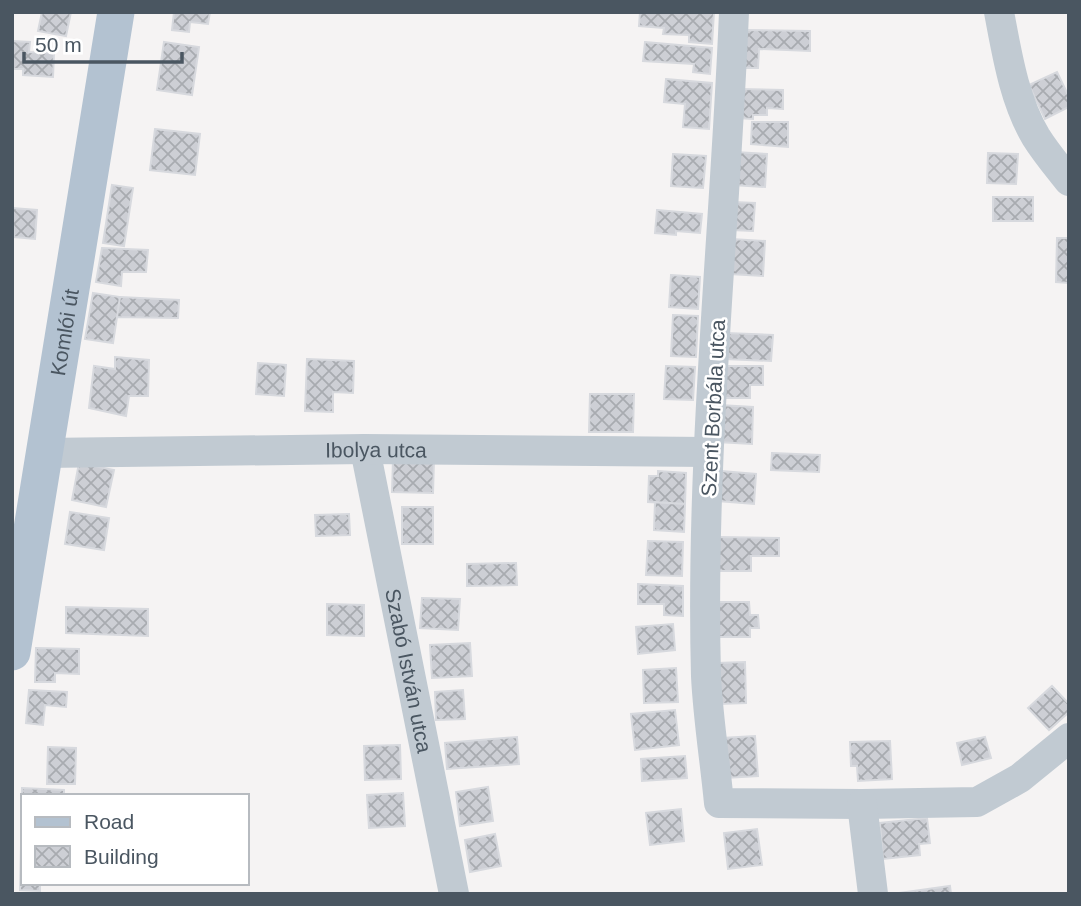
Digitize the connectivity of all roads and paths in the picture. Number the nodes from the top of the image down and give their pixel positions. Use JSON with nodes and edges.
{"nodes":[{"id":1,"x":116,"y":12,"type":"edge"},
{"id":2,"x":734,"y":12,"type":"edge"},
{"id":3,"x":999,"y":12,"type":"edge"},
{"id":4,"x":1069,"y":181,"type":"edge"},
{"id":5,"x":365,"y":449,"type":"junction"},
{"id":6,"x":708,"y":452,"type":"junction"},
{"id":7,"x":44,"y":453,"type":"junction"},
{"id":8,"x":12,"y":652,"type":"edge"},
{"id":9,"x":1069,"y":738,"type":"edge"},
{"id":10,"x":862,"y":804,"type":"junction"},
{"id":11,"x":454,"y":894,"type":"edge"},
{"id":12,"x":873,"y":894,"type":"edge"}],
"edges":[{"from":1,"to":7,"type":"main road","name":"Komlói út"},
{"from":2,"to":6,"type":"street","name":"Szent Borbála utca"},
{"from":3,"to":4,"type":"street"},
{"from":5,"to":6,"type":"street","name":"Ibolya utca"},
{"from":5,"to":7,"type":"street","name":"Ibolya utca"},
{"from":5,"to":11,"type":"street","name":"Szabó István utca"},
{"from":6,"to":10,"type":"street","name":"Szent Borbála utca"},
{"from":7,"to":8,"type":"main road","name":"Komlói út"},
{"from":9,"to":10,"type":"street"},
{"from":10,"to":12,"type":"street"}]}
